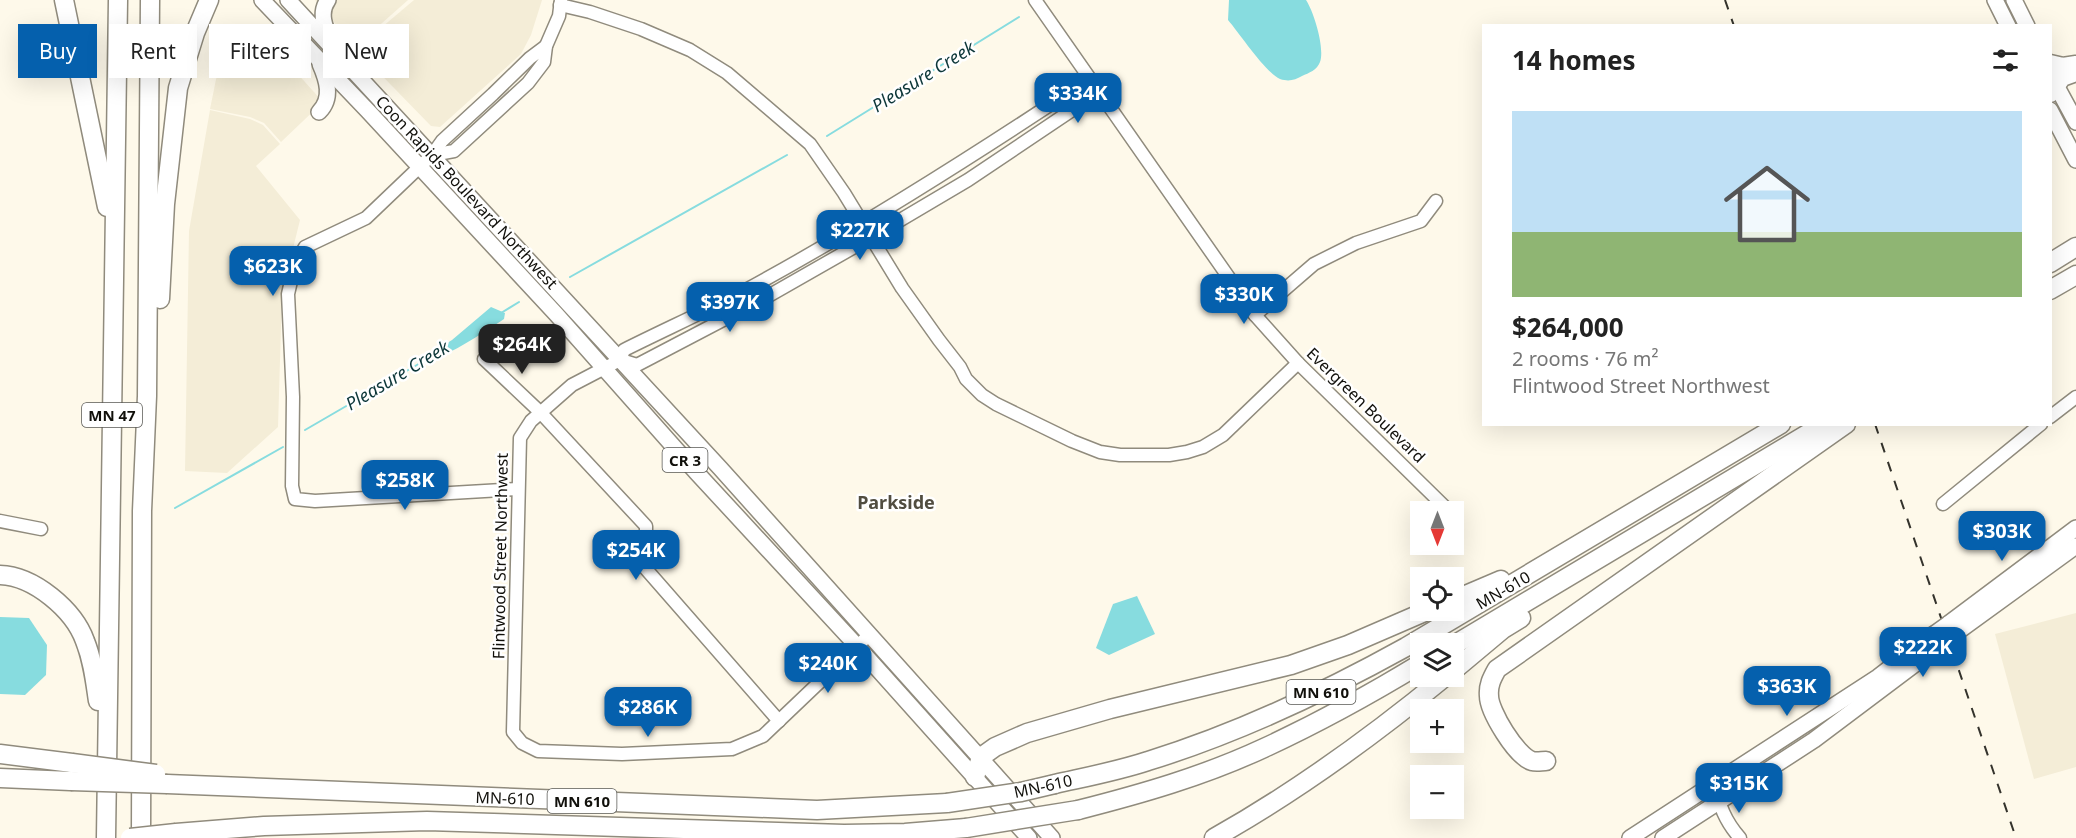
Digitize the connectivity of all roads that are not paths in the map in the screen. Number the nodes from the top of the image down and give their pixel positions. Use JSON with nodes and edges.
{"nodes":[{"id":1,"x":64,"y":0,"type":"edge"},
{"id":2,"x":118,"y":0,"type":"edge"},
{"id":3,"x":150,"y":0,"type":"edge"},
{"id":4,"x":262,"y":0,"type":"edge"},
{"id":5,"x":288,"y":0,"type":"edge"},
{"id":6,"x":328,"y":0,"type":"edge"},
{"id":7,"x":1035,"y":0,"type":"edge"},
{"id":8,"x":1995,"y":0,"type":"edge"},
{"id":9,"x":2014,"y":0,"type":"edge"},
{"id":10,"x":209,"y":1,"type":"edge"},
{"id":11,"x":561,"y":2,"type":"edge"},
{"id":12,"x":324,"y":24,"type":"edge"},
{"id":13,"x":2006,"y":24,"type":"edge"},
{"id":14,"x":2026,"y":24,"type":"edge"},
{"id":15,"x":323,"y":38,"type":"edge"},
{"id":16,"x":312,"y":52,"type":"junction"},
{"id":17,"x":2052,"y":64,"type":"edge"},
{"id":18,"x":2076,"y":65,"type":"edge"},
{"id":19,"x":2076,"y":72,"type":"edge"},
{"id":20,"x":361,"y":78,"type":"edge"},
{"id":21,"x":1089,"y":79,"type":"junction"},
{"id":22,"x":2052,"y":84,"type":"edge"},
{"id":23,"x":1099,"y":92,"type":"junction"},
{"id":24,"x":2052,"y":108,"type":"edge"},
{"id":25,"x":319,"y":112,"type":"dead end"},
{"id":26,"x":2052,"y":114,"type":"edge"},
{"id":27,"x":2076,"y":122,"type":"edge"},
{"id":28,"x":2076,"y":130,"type":"edge"},
{"id":29,"x":432,"y":155,"type":"junction"},
{"id":30,"x":2076,"y":160,"type":"edge"},
{"id":31,"x":420,"y":166,"type":"junction"},
{"id":32,"x":1436,"y":201,"type":"dead end"},
{"id":33,"x":862,"y":224,"type":"junction"},
{"id":34,"x":870,"y":238,"type":"junction"},
{"id":35,"x":114,"y":241,"type":"junction"},
{"id":36,"x":2076,"y":247,"type":"edge"},
{"id":37,"x":2052,"y":262,"type":"edge"},
{"id":38,"x":2076,"y":275,"type":"edge"},
{"id":39,"x":2052,"y":289,"type":"edge"},
{"id":40,"x":1255,"y":315,"type":"junction"},
{"id":41,"x":484,"y":359,"type":"dead end"},
{"id":42,"x":620,"y":360,"type":"junction"},
{"id":43,"x":1298,"y":363,"type":"junction"},
{"id":44,"x":604,"y":368,"type":"junction"},
{"id":45,"x":147,"y":396,"type":"junction"},
{"id":46,"x":2076,"y":397,"type":"edge"},
{"id":47,"x":540,"y":412,"type":"junction"},
{"id":48,"x":2052,"y":415,"type":"edge"},
{"id":49,"x":1778,"y":426,"type":"edge"},
{"id":50,"x":1821,"y":426,"type":"edge"},
{"id":51,"x":1843,"y":426,"type":"edge"},
{"id":52,"x":2039,"y":426,"type":"edge"},
{"id":53,"x":518,"y":489,"type":"junction"},
{"id":54,"x":1439,"y":501,"type":"edge"},
{"id":55,"x":1943,"y":504,"type":"dead end"},
{"id":56,"x":0,"y":521,"type":"edge"},
{"id":57,"x":2076,"y":528,"type":"edge"},
{"id":58,"x":41,"y":529,"type":"dead end"},
{"id":59,"x":2076,"y":546,"type":"edge"},
{"id":60,"x":1566,"y":553,"type":"junction"},
{"id":61,"x":1578,"y":571,"type":"junction"},
{"id":62,"x":0,"y":575,"type":"edge"},
{"id":63,"x":1464,"y":596,"type":"edge"},
{"id":64,"x":1410,"y":618,"type":"edge"},
{"id":65,"x":1950,"y":630,"type":"junction"},
{"id":66,"x":869,"y":635,"type":"junction"},
{"id":67,"x":1464,"y":639,"type":"edge"},
{"id":68,"x":857,"y":646,"type":"junction"},
{"id":69,"x":1464,"y":662,"type":"edge"},
{"id":70,"x":1410,"y":670,"type":"edge"},
{"id":71,"x":1881,"y":682,"type":"junction"},
{"id":72,"x":1433,"y":687,"type":"edge"},
{"id":73,"x":1393,"y":720,"type":"junction"},
{"id":74,"x":779,"y":721,"type":"junction"},
{"id":75,"x":0,"y":754,"type":"edge"},
{"id":76,"x":981,"y":757,"type":"junction"},
{"id":77,"x":1546,"y":761,"type":"dead end"},
{"id":78,"x":72,"y":772,"type":"junction"},
{"id":79,"x":975,"y":777,"type":"junction"},
{"id":80,"x":0,"y":778,"type":"edge"},
{"id":81,"x":1715,"y":784,"type":"junction"},
{"id":82,"x":1719,"y":802,"type":"junction"},
{"id":83,"x":692,"y":829,"type":"junction"},
{"id":84,"x":106,"y":834,"type":"edge"},
{"id":85,"x":130,"y":838,"type":"edge"},
{"id":86,"x":141,"y":838,"type":"edge"},
{"id":87,"x":622,"y":838,"type":"edge"},
{"id":88,"x":1029,"y":838,"type":"edge"},
{"id":89,"x":1052,"y":838,"type":"edge"},
{"id":90,"x":1214,"y":838,"type":"edge"},
{"id":91,"x":1237,"y":838,"type":"edge"},
{"id":92,"x":1630,"y":838,"type":"edge"},
{"id":93,"x":1663,"y":838,"type":"edge"},
{"id":94,"x":1740,"y":838,"type":"edge"}],
"edges":[{"from":1,"to":35,"type":"highway"},
{"from":2,"to":35,"type":"highway","number":"MN 47"},
{"from":3,"to":45,"type":"highway","number":"MN 47"},
{"from":4,"to":16,"type":"main road","name":"Coon Rapids Boulevard Northwest","number":"CR 3"},
{"from":5,"to":15,"type":"main road","name":"Coon Rapids Boulevard Northwest","number":"CR 3"},
{"from":6,"to":12,"type":"main road"},
{"from":7,"to":21,"type":"street","name":"Evergreen Boulevard"},
{"from":8,"to":13,"type":"main road"},
{"from":9,"to":14,"type":"main road"},
{"from":10,"to":45,"type":"highway"},
{"from":11,"to":29,"type":"street"},
{"from":11,"to":33,"type":"street"},
{"from":16,"to":25,"type":"main road"},
{"from":16,"to":31,"type":"main road","name":"Coon Rapids Boulevard Northwest","number":"CR 3"},
{"from":17,"to":18,"type":"highway"},
{"from":19,"to":22,"type":"highway"},
{"from":20,"to":29,"type":"main road","name":"Coon Rapids Boulevard Northwest","number":"CR 3"},
{"from":21,"to":23,"type":"street","name":"Evergreen Boulevard"},
{"from":21,"to":33,"type":"street"},
{"from":22,"to":27,"type":"main road"},
{"from":23,"to":34,"type":"street"},
{"from":23,"to":40,"type":"street","name":"Evergreen Boulevard"},
{"from":24,"to":28,"type":"main road"},
{"from":26,"to":30,"type":"main road"},
{"from":29,"to":31,"type":"street"},
{"from":29,"to":42,"type":"main road","name":"Coon Rapids Boulevard Northwest","number":"CR 3"},
{"from":31,"to":44,"type":"main road","name":"Coon Rapids Boulevard Northwest","number":"CR 3"},
{"from":31,"to":53,"type":"street"},
{"from":32,"to":40,"type":"street"},
{"from":33,"to":34,"type":"street"},
{"from":33,"to":42,"type":"street"},
{"from":34,"to":42,"type":"street"},
{"from":34,"to":43,"type":"street"},
{"from":35,"to":84,"type":"highway","number":"MN 47"},
{"from":36,"to":37,"type":"highway"},
{"from":38,"to":39,"type":"highway"},
{"from":40,"to":43,"type":"street","name":"Evergreen Boulevard"},
{"from":41,"to":47,"type":"street"},
{"from":42,"to":44,"type":"street","name":"Flintwood Street Northwest"},
{"from":42,"to":66,"type":"main road","name":"Coon Rapids Boulevard Northwest","number":"CR 3"},
{"from":43,"to":54,"type":"street","name":"Evergreen Boulevard"},
{"from":44,"to":47,"type":"street","name":"Flintwood Street Northwest"},
{"from":44,"to":68,"type":"main road","name":"Coon Rapids Boulevard Northwest","number":"CR 3"},
{"from":45,"to":86,"type":"highway","number":"MN 47"},
{"from":46,"to":48,"type":"street"},
{"from":47,"to":53,"type":"street","name":"Flintwood Street Northwest"},
{"from":47,"to":74,"type":"street"},
{"from":49,"to":60,"type":"highway","name":"MN-610","number":"MN 610"},
{"from":50,"to":61,"type":"highway","name":"MN-610"},
{"from":51,"to":77,"type":"highway"},
{"from":52,"to":55,"type":"street"},
{"from":53,"to":74,"type":"street","name":"Flintwood Street Northwest"},
{"from":56,"to":58,"type":"street"},
{"from":57,"to":65,"type":"main road"},
{"from":59,"to":65,"type":"main road"},
{"from":60,"to":63,"type":"highway"},
{"from":60,"to":78,"type":"highway","name":"MN-610","number":"MN 610","bridge":true},
{"from":61,"to":67,"type":"highway","name":"MN-610"},
{"from":61,"to":69,"type":"highway"},
{"from":62,"to":84,"type":"highway"},
{"from":64,"to":76,"type":"highway"},
{"from":65,"to":71,"type":"main road","bridge":true},
{"from":66,"to":68,"type":"street"},
{"from":66,"to":76,"type":"main road","name":"Coon Rapids Boulevard Northwest","number":"CR 3"},
{"from":68,"to":74,"type":"street"},
{"from":68,"to":79,"type":"main road","name":"Coon Rapids Boulevard Northwest","number":"CR 3"},
{"from":70,"to":83,"type":"highway","name":"MN-610","number":"MN 610","bridge":true},
{"from":71,"to":81,"type":"main road"},
{"from":71,"to":82,"type":"main road"},
{"from":72,"to":73,"type":"highway"},
{"from":73,"to":90,"type":"highway"},
{"from":73,"to":91,"type":"highway"},
{"from":75,"to":78,"type":"highway"},
{"from":76,"to":79,"type":"highway"},
{"from":76,"to":89,"type":"main road","name":"Coon Rapids Boulevard Northwest","number":"CR 3"},
{"from":78,"to":80,"type":"highway","number":"MN 610"},
{"from":79,"to":88,"type":"main road","name":"Coon Rapids Boulevard Northwest","number":"CR 3"},
{"from":81,"to":82,"type":"street"},
{"from":81,"to":92,"type":"main road"},
{"from":82,"to":93,"type":"main road"},
{"from":82,"to":94,"type":"street"},
{"from":83,"to":85,"type":"highway","name":"MN-610","number":"MN 610","bridge":true},
{"from":83,"to":87,"type":"highway"}]}
